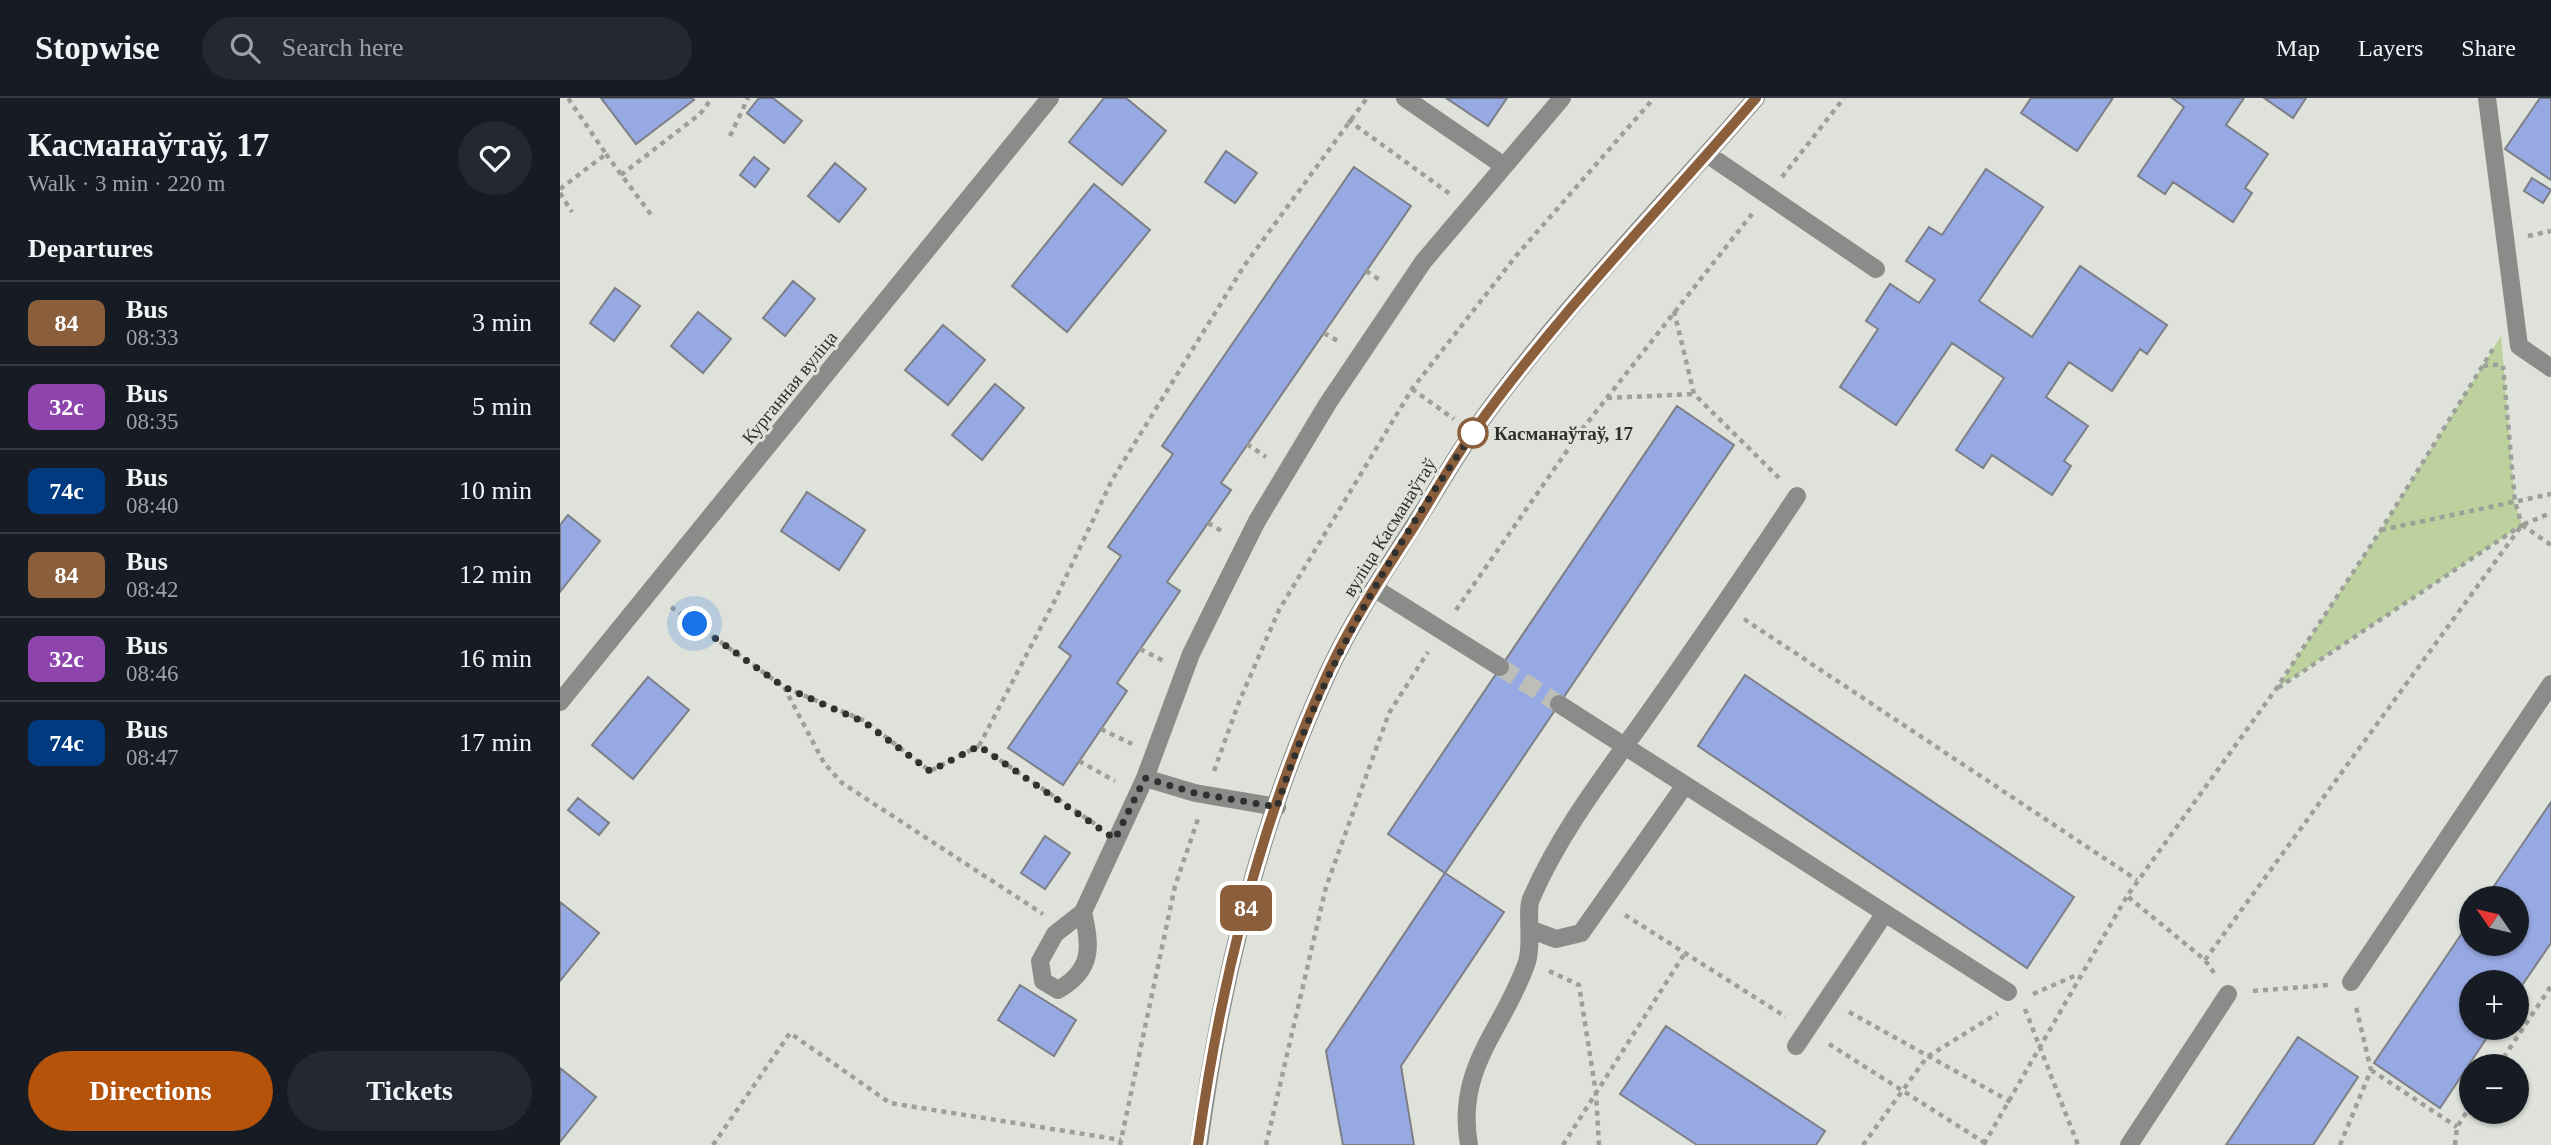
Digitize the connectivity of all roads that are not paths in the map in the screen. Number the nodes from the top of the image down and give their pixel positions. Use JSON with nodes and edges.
{"nodes":[{"id":1,"x":1050,"y":98,"type":"edge"},
{"id":2,"x":1405,"y":98,"type":"edge"},
{"id":3,"x":1562,"y":98,"type":"edge"},
{"id":4,"x":1756,"y":98,"type":"edge"},
{"id":5,"x":2487,"y":98,"type":"edge"},
{"id":6,"x":1707,"y":154,"type":"junction"},
{"id":7,"x":1504,"y":166,"type":"junction"},
{"id":8,"x":1876,"y":269,"type":"dead end"},
{"id":9,"x":2551,"y":368,"type":"edge"},
{"id":10,"x":1797,"y":496,"type":"road end"},
{"id":11,"x":1374,"y":588,"type":"junction"},
{"id":12,"x":1500,"y":667,"type":"tunnel mouth"},
{"id":13,"x":2551,"y":684,"type":"edge"},
{"id":14,"x":560,"y":702,"type":"edge"},
{"id":15,"x":1559,"y":704,"type":"tunnel mouth"},
{"id":16,"x":1625,"y":746,"type":"junction"},
{"id":17,"x":1145,"y":778,"type":"junction"},
{"id":18,"x":1685,"y":785,"type":"junction"},
{"id":19,"x":1277,"y":807,"type":"junction"},
{"id":20,"x":1083,"y":912,"type":"junction"},
{"id":21,"x":1885,"y":913,"type":"junction"},
{"id":22,"x":1532,"y":930,"type":"junction"},
{"id":23,"x":2351,"y":982,"type":"road end"},
{"id":24,"x":2228,"y":994,"type":"road end"},
{"id":25,"x":2015,"y":995,"type":"road end"},
{"id":26,"x":1796,"y":1046,"type":"dead end"},
{"id":27,"x":1199,"y":1145,"type":"edge"},
{"id":28,"x":1469,"y":1145,"type":"edge"},
{"id":29,"x":2129,"y":1145,"type":"edge"}],
"edges":[{"from":1,"to":14,"type":"street","name":"Курганная вуліца"},
{"from":2,"to":7,"type":"street"},
{"from":3,"to":7,"type":"street"},
{"from":4,"to":6,"type":"street","name":"вуліца Касманаўтаў"},
{"from":5,"to":9,"type":"street"},
{"from":6,"to":8,"type":"street"},
{"from":6,"to":11,"type":"street","name":"вуліца Касманаўтаў"},
{"from":7,"to":17,"type":"street"},
{"from":10,"to":16,"type":"street"},
{"from":11,"to":12,"type":"street"},
{"from":11,"to":19,"type":"street","name":"вуліца Касманаўтаў"},
{"from":13,"to":23,"type":"street"},
{"from":15,"to":16,"type":"street"},
{"from":16,"to":18,"type":"street"},
{"from":16,"to":22,"type":"street"},
{"from":17,"to":19,"type":"street"},
{"from":17,"to":20,"type":"street"},
{"from":18,"to":21,"type":"street"},
{"from":18,"to":22,"type":"street"},
{"from":19,"to":27,"type":"street","name":"вуліца Касманаўтаў"},
{"from":20,"to":20,"type":"street"},
{"from":21,"to":25,"type":"street"},
{"from":21,"to":26,"type":"street"},
{"from":22,"to":28,"type":"street"},
{"from":24,"to":29,"type":"street"}]}
